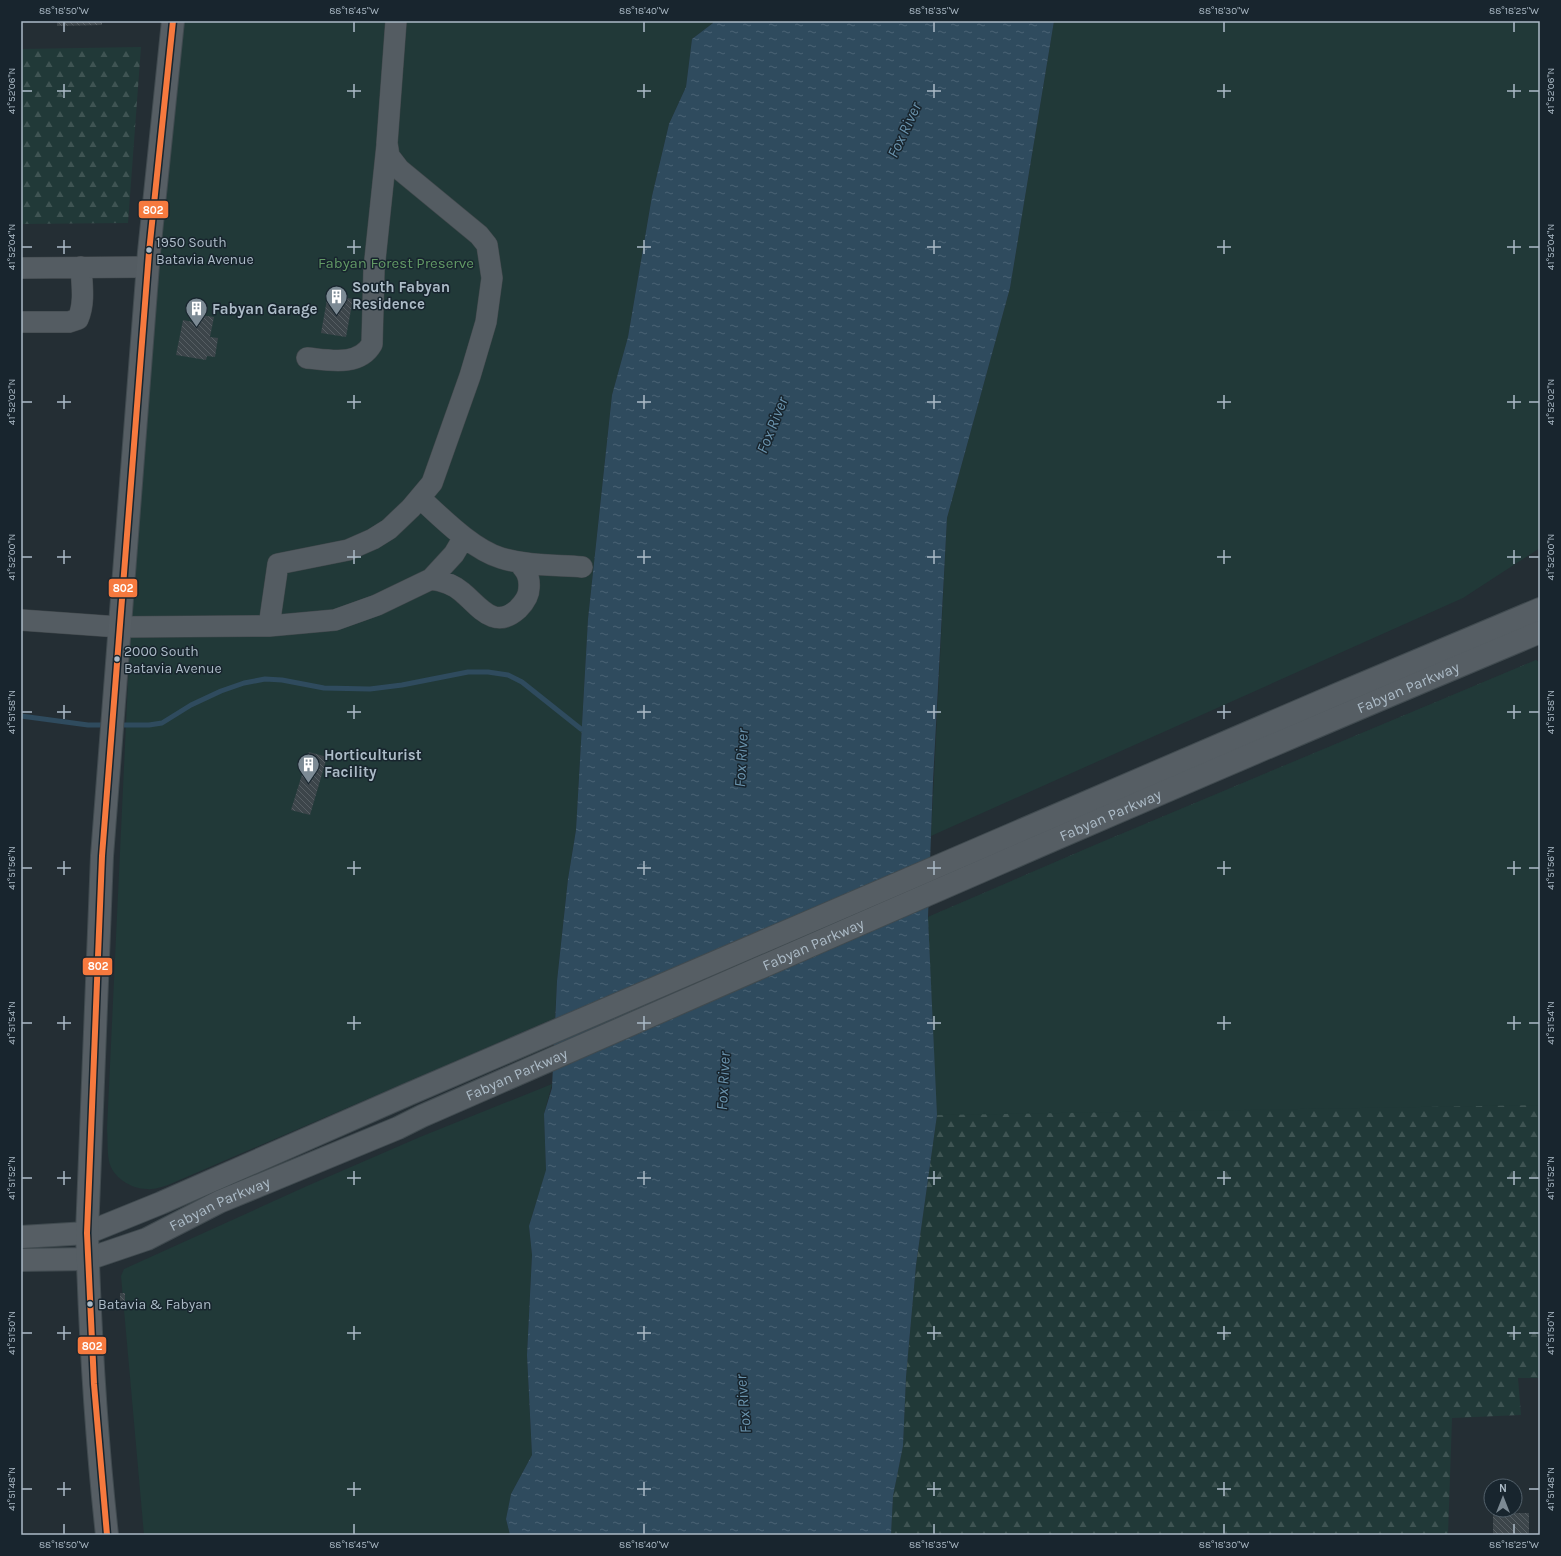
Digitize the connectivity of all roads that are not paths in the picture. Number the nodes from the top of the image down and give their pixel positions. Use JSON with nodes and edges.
{"nodes":[{"id":1,"x":173,"y":21,"type":"edge"},
{"id":2,"x":396,"y":21,"type":"edge"},
{"id":3,"x":387,"y":143,"type":"junction"},
{"id":4,"x":81,"y":267,"type":"junction"},
{"id":5,"x":148,"y":267,"type":"junction"},
{"id":6,"x":21,"y":268,"type":"edge"},
{"id":7,"x":21,"y":322,"type":"edge"},
{"id":8,"x":307,"y":358,"type":"dead end"},
{"id":9,"x":420,"y":498,"type":"junction"},
{"id":10,"x":464,"y":538,"type":"junction"},
{"id":11,"x":518,"y":562,"type":"junction"},
{"id":12,"x":582,"y":567,"type":"dead end"},
{"id":13,"x":432,"y":579,"type":"junction"},
{"id":14,"x":1540,"y":609,"type":"edge"},
{"id":15,"x":21,"y":620,"type":"edge"},
{"id":16,"x":269,"y":626,"type":"junction"},
{"id":17,"x":119,"y":627,"type":"junction"},
{"id":18,"x":1540,"y":632,"type":"edge"},
{"id":19,"x":1343,"y":704,"type":"junction"},
{"id":20,"x":87,"y":1233,"type":"junction"},
{"id":21,"x":21,"y":1237,"type":"edge"},
{"id":22,"x":88,"y":1259,"type":"junction"},
{"id":23,"x":21,"y":1260,"type":"edge"},
{"id":24,"x":107,"y":1535,"type":"edge"}],
"edges":[{"from":1,"to":5,"type":"main road"},
{"from":2,"to":3,"type":"lane"},
{"from":3,"to":8,"type":"lane"},
{"from":3,"to":9,"type":"lane"},
{"from":4,"to":5,"type":"lane"},
{"from":4,"to":6,"type":"lane"},
{"from":4,"to":7,"type":"lane"},
{"from":5,"to":17,"type":"main road"},
{"from":9,"to":10,"type":"lane"},
{"from":9,"to":16,"type":"lane"},
{"from":10,"to":11,"type":"lane"},
{"from":10,"to":13,"type":"lane"},
{"from":11,"to":12,"type":"lane"},
{"from":11,"to":13,"type":"lane"},
{"from":13,"to":16,"type":"lane"},
{"from":14,"to":19,"type":"main road","name":"Fabyan Parkway"},
{"from":15,"to":17,"type":"lane"},
{"from":16,"to":17,"type":"lane"},
{"from":17,"to":20,"type":"main road"},
{"from":18,"to":19,"type":"main road","name":"Fabyan Parkway"},
{"from":19,"to":20,"type":"main road","name":"Fabyan Parkway"},
{"from":19,"to":22,"type":"main road","name":"Fabyan Parkway"},
{"from":20,"to":21,"type":"main road","name":"Fabyan Parkway"},
{"from":20,"to":22,"type":"main road"},
{"from":22,"to":23,"type":"main road","name":"Fabyan Parkway"},
{"from":22,"to":24,"type":"main road"}]}
